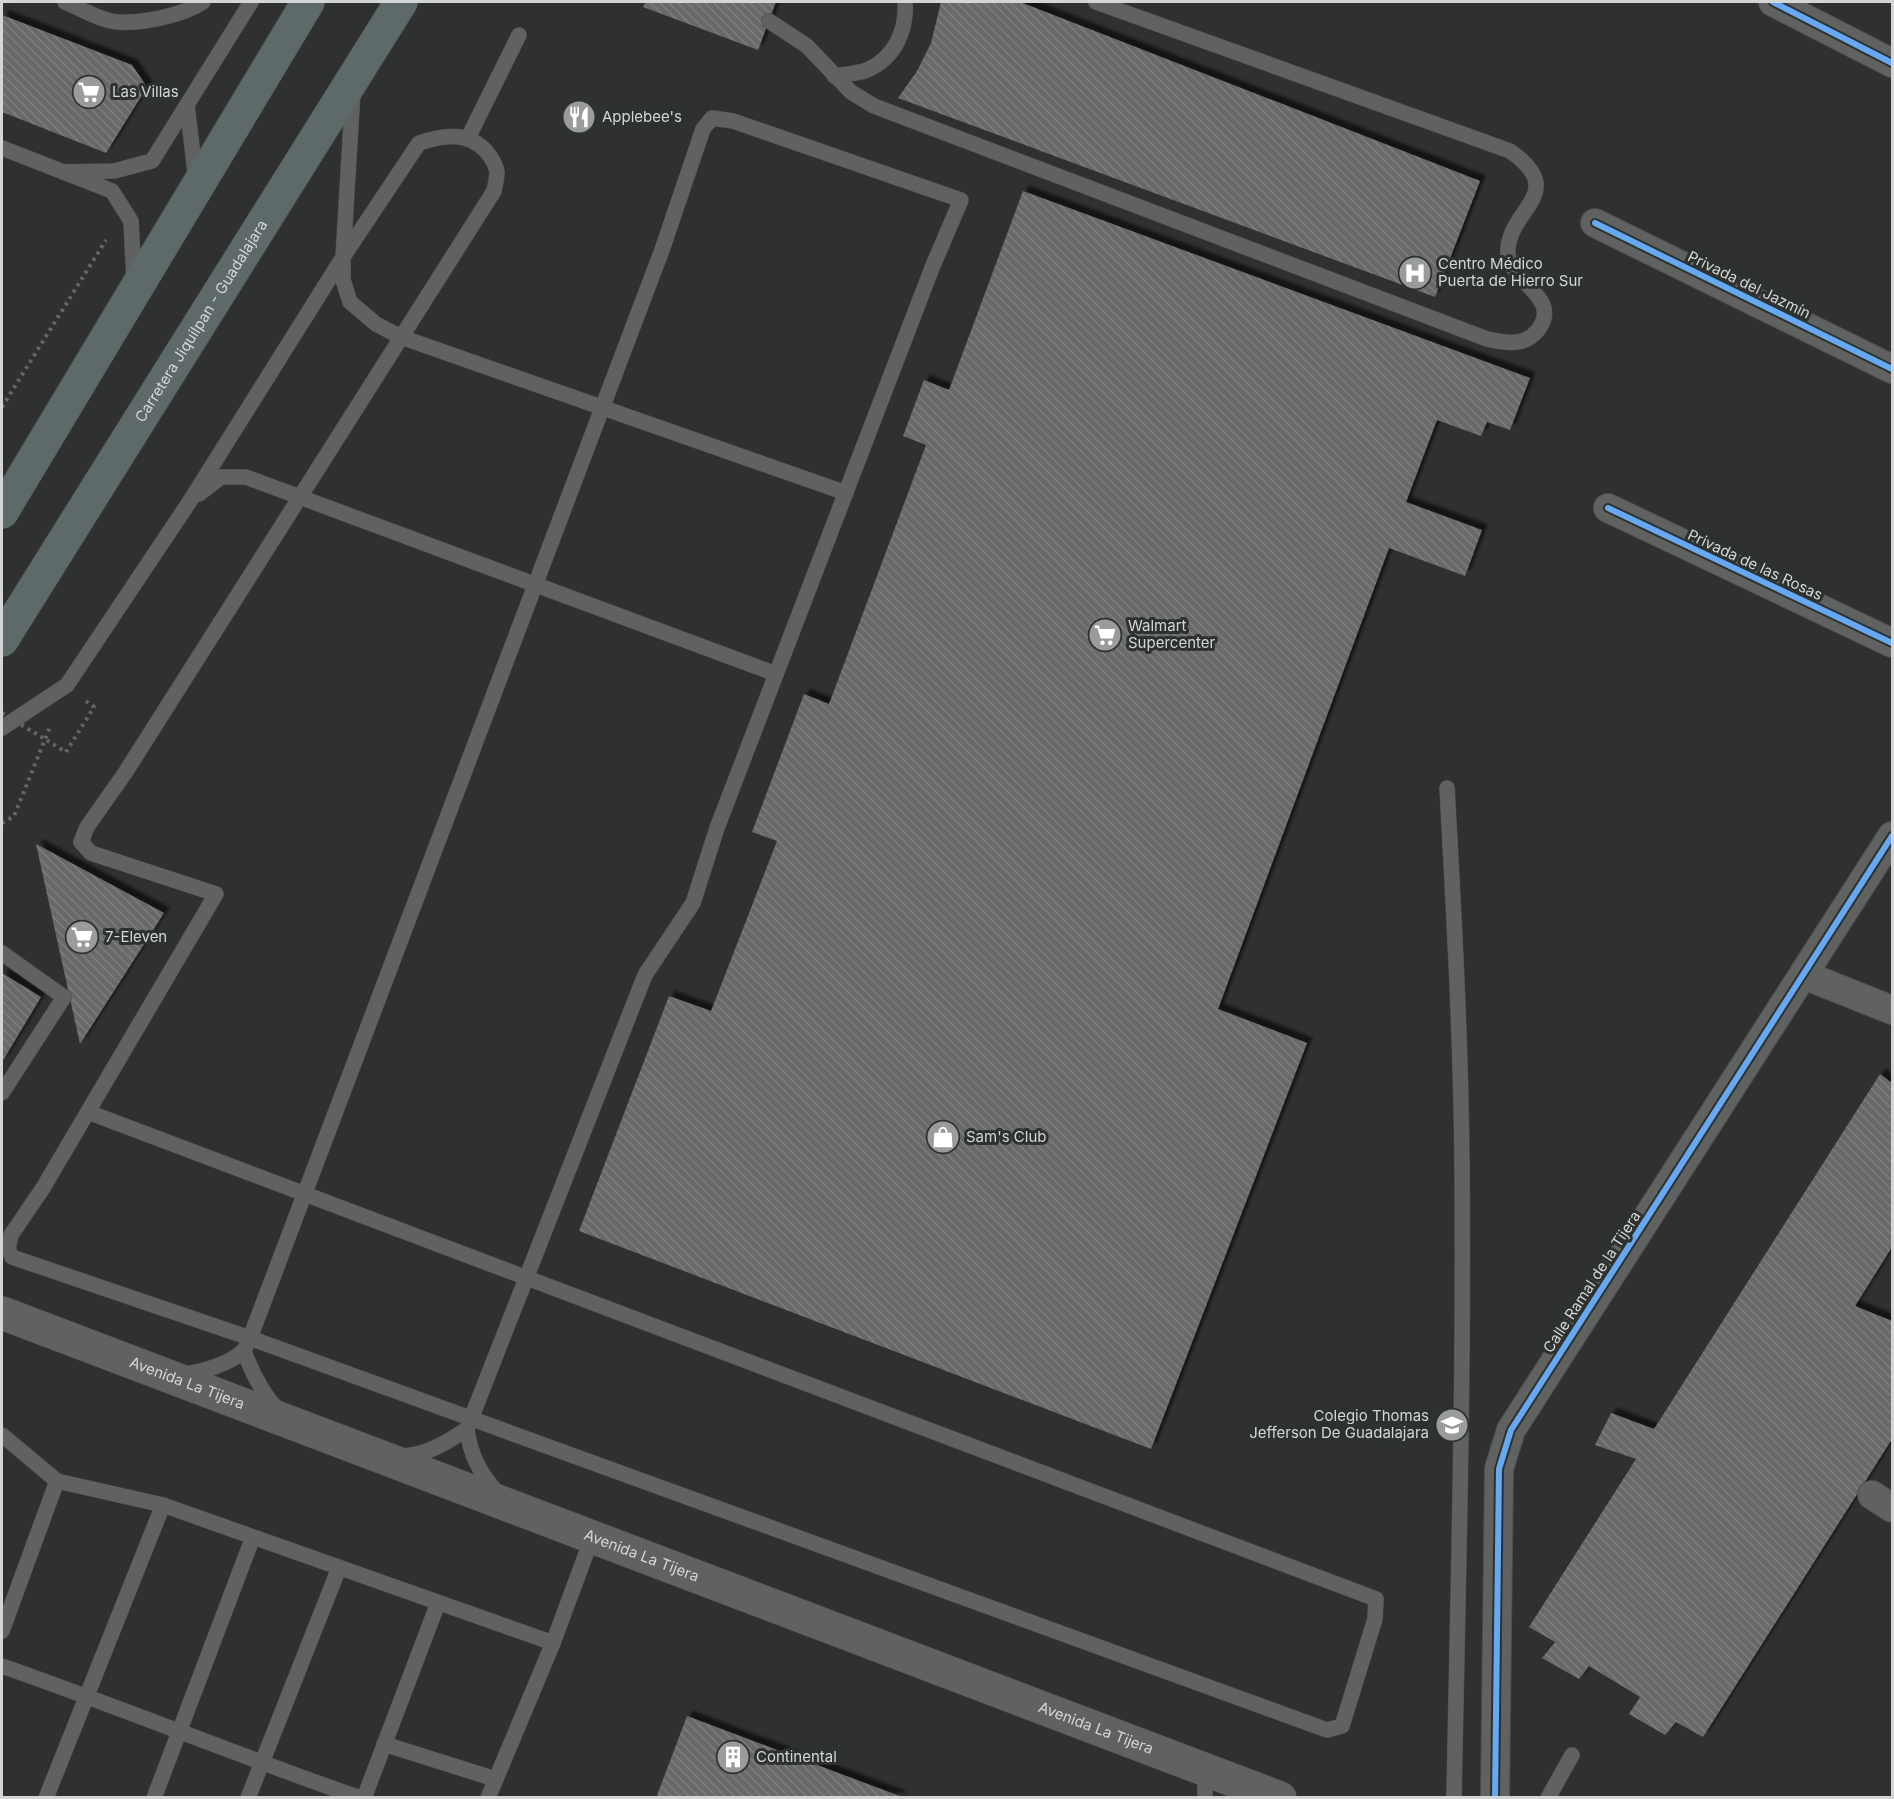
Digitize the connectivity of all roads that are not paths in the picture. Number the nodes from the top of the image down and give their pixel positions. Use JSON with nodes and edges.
{"nodes":[{"id":1,"x":65,"y":2,"type":"edge"},
{"id":2,"x":203,"y":2,"type":"edge"},
{"id":3,"x":251,"y":2,"type":"edge"},
{"id":4,"x":308,"y":2,"type":"edge"},
{"id":5,"x":401,"y":2,"type":"edge"},
{"id":6,"x":905,"y":2,"type":"edge"},
{"id":7,"x":1096,"y":2,"type":"edge"},
{"id":8,"x":1773,"y":2,"type":"edge"},
{"id":9,"x":769,"y":21,"type":"dead end"},
{"id":10,"x":519,"y":35,"type":"dead end"},
{"id":11,"x":1893,"y":63,"type":"edge"},
{"id":12,"x":354,"y":76,"type":"junction"},
{"id":13,"x":834,"y":76,"type":"junction"},
{"id":14,"x":188,"y":105,"type":"junction"},
{"id":15,"x":468,"y":138,"type":"junction"},
{"id":16,"x":2,"y":148,"type":"edge"},
{"id":17,"x":63,"y":172,"type":"junction"},
{"id":18,"x":196,"y":188,"type":"junction"},
{"id":19,"x":1595,"y":223,"type":"dead end"},
{"id":20,"x":343,"y":257,"type":"junction"},
{"id":21,"x":135,"y":291,"type":"junction"},
{"id":22,"x":401,"y":337,"type":"junction"},
{"id":23,"x":1893,"y":369,"type":"edge"},
{"id":24,"x":603,"y":408,"type":"junction"},
{"id":25,"x":846,"y":493,"type":"junction"},
{"id":26,"x":301,"y":496,"type":"junction"},
{"id":27,"x":190,"y":501,"type":"junction"},
{"id":28,"x":1608,"y":508,"type":"dead end"},
{"id":29,"x":2,"y":513,"type":"edge"},
{"id":30,"x":536,"y":584,"type":"junction"},
{"id":31,"x":2,"y":640,"type":"edge"},
{"id":32,"x":1893,"y":643,"type":"edge"},
{"id":33,"x":776,"y":674,"type":"junction"},
{"id":34,"x":2,"y":728,"type":"edge"},
{"id":35,"x":1447,"y":788,"type":"dead end"},
{"id":36,"x":1893,"y":837,"type":"edge"},
{"id":37,"x":2,"y":953,"type":"edge"},
{"id":38,"x":1804,"y":975,"type":"junction"},
{"id":39,"x":1893,"y":1010,"type":"edge"},
{"id":40,"x":2,"y":1093,"type":"edge"},
{"id":41,"x":88,"y":1112,"type":"junction"},
{"id":42,"x":305,"y":1194,"type":"junction"},
{"id":43,"x":526,"y":1278,"type":"junction"},
{"id":44,"x":2,"y":1314,"type":"edge"},
{"id":45,"x":247,"y":1344,"type":"junction"},
{"id":46,"x":165,"y":1375,"type":"junction"},
{"id":47,"x":290,"y":1422,"type":"junction"},
{"id":48,"x":469,"y":1425,"type":"junction"},
{"id":49,"x":2,"y":1436,"type":"edge"},
{"id":50,"x":385,"y":1457,"type":"junction"},
{"id":51,"x":57,"y":1481,"type":"junction"},
{"id":52,"x":510,"y":1504,"type":"junction"},
{"id":53,"x":163,"y":1505,"type":"junction"},
{"id":54,"x":593,"y":1535,"type":"junction"},
{"id":55,"x":252,"y":1537,"type":"junction"},
{"id":56,"x":339,"y":1568,"type":"junction"},
{"id":57,"x":438,"y":1603,"type":"junction"},
{"id":58,"x":2,"y":1631,"type":"edge"},
{"id":59,"x":553,"y":1643,"type":"junction"},
{"id":60,"x":2,"y":1666,"type":"edge"},
{"id":61,"x":87,"y":1695,"type":"junction"},
{"id":62,"x":179,"y":1732,"type":"junction"},
{"id":63,"x":384,"y":1744,"type":"junction"},
{"id":64,"x":1572,"y":1755,"type":"dead end"},
{"id":65,"x":261,"y":1764,"type":"junction"},
{"id":66,"x":495,"y":1779,"type":"junction"},
{"id":67,"x":1205,"y":1783,"type":"edge"},
{"id":68,"x":46,"y":1797,"type":"edge"},
{"id":69,"x":154,"y":1797,"type":"edge"},
{"id":70,"x":248,"y":1797,"type":"edge"},
{"id":71,"x":362,"y":1797,"type":"edge"},
{"id":72,"x":488,"y":1797,"type":"edge"},
{"id":73,"x":1280,"y":1797,"type":"edge"},
{"id":74,"x":1454,"y":1797,"type":"edge"},
{"id":75,"x":1495,"y":1797,"type":"edge"},
{"id":76,"x":1548,"y":1797,"type":"edge"}],
"edges":[{"from":1,"to":2,"type":"lane"},
{"from":3,"to":14,"type":"lane"},
{"from":4,"to":18,"type":"highway"},
{"from":5,"to":12,"type":"highway","name":"Carretera Jiquilpan - Guadalajara"},
{"from":6,"to":13,"type":"lane"},
{"from":7,"to":13,"type":"lane"},
{"from":8,"to":11,"type":"street"},
{"from":9,"to":13,"type":"lane"},
{"from":10,"to":15,"type":"lane"},
{"from":12,"to":20,"type":"lane"},
{"from":12,"to":31,"type":"highway","name":"Carretera Jiquilpan - Guadalajara"},
{"from":14,"to":17,"type":"lane"},
{"from":14,"to":18,"type":"lane"},
{"from":15,"to":20,"type":"lane"},
{"from":15,"to":22,"type":"lane"},
{"from":16,"to":17,"type":"lane"},
{"from":17,"to":21,"type":"lane"},
{"from":18,"to":21,"type":"highway"},
{"from":19,"to":23,"type":"street","name":"Privada del Jazmín"},
{"from":20,"to":22,"type":"lane"},
{"from":20,"to":27,"type":"lane"},
{"from":21,"to":29,"type":"highway"},
{"from":22,"to":24,"type":"lane"},
{"from":22,"to":26,"type":"lane"},
{"from":24,"to":25,"type":"lane"},
{"from":24,"to":25,"type":"lane"},
{"from":24,"to":30,"type":"lane"},
{"from":25,"to":33,"type":"lane"},
{"from":26,"to":27,"type":"lane"},
{"from":26,"to":30,"type":"lane"},
{"from":26,"to":41,"type":"lane"},
{"from":27,"to":34,"type":"lane"},
{"from":28,"to":32,"type":"street","name":"Privada de las Rosas"},
{"from":30,"to":33,"type":"lane"},
{"from":30,"to":42,"type":"lane"},
{"from":33,"to":43,"type":"lane"},
{"from":35,"to":74,"type":"lane"},
{"from":36,"to":38,"type":"street","name":"Calle Ramal de la Tijera"},
{"from":37,"to":40,"type":"lane"},
{"from":38,"to":39,"type":"street"},
{"from":38,"to":75,"type":"street","name":"Calle Ramal de la Tijera"},
{"from":41,"to":42,"type":"lane"},
{"from":41,"to":45,"type":"lane"},
{"from":42,"to":43,"type":"lane"},
{"from":42,"to":45,"type":"lane"},
{"from":43,"to":48,"type":"lane"},
{"from":43,"to":48,"type":"lane"},
{"from":44,"to":46,"type":"main road","name":"Avenida La Tijera"},
{"from":45,"to":46,"type":"lane"},
{"from":45,"to":47,"type":"lane"},
{"from":45,"to":48,"type":"lane"},
{"from":46,"to":47,"type":"main road","name":"Avenida La Tijera"},
{"from":47,"to":50,"type":"main road","name":"Avenida La Tijera"},
{"from":48,"to":50,"type":"lane"},
{"from":48,"to":52,"type":"lane"},
{"from":49,"to":51,"type":"lane"},
{"from":50,"to":52,"type":"main road","name":"Avenida La Tijera"},
{"from":51,"to":53,"type":"lane"},
{"from":51,"to":58,"type":"lane"},
{"from":52,"to":54,"type":"main road","name":"Avenida La Tijera"},
{"from":53,"to":55,"type":"lane"},
{"from":53,"to":61,"type":"lane"},
{"from":54,"to":59,"type":"lane"},
{"from":54,"to":67,"type":"main road","name":"Avenida La Tijera"},
{"from":55,"to":56,"type":"lane"},
{"from":55,"to":62,"type":"lane"},
{"from":56,"to":57,"type":"lane"},
{"from":56,"to":65,"type":"lane"},
{"from":57,"to":59,"type":"lane"},
{"from":57,"to":63,"type":"lane"},
{"from":59,"to":66,"type":"lane"},
{"from":60,"to":61,"type":"lane"},
{"from":61,"to":62,"type":"lane"},
{"from":61,"to":68,"type":"lane"},
{"from":62,"to":65,"type":"lane"},
{"from":62,"to":69,"type":"lane"},
{"from":63,"to":66,"type":"lane"},
{"from":63,"to":71,"type":"lane"},
{"from":64,"to":76,"type":"lane"},
{"from":65,"to":70,"type":"lane"},
{"from":65,"to":71,"type":"lane"},
{"from":66,"to":72,"type":"lane"},
{"from":67,"to":73,"type":"main road","name":"Avenida La Tijera"}]}
